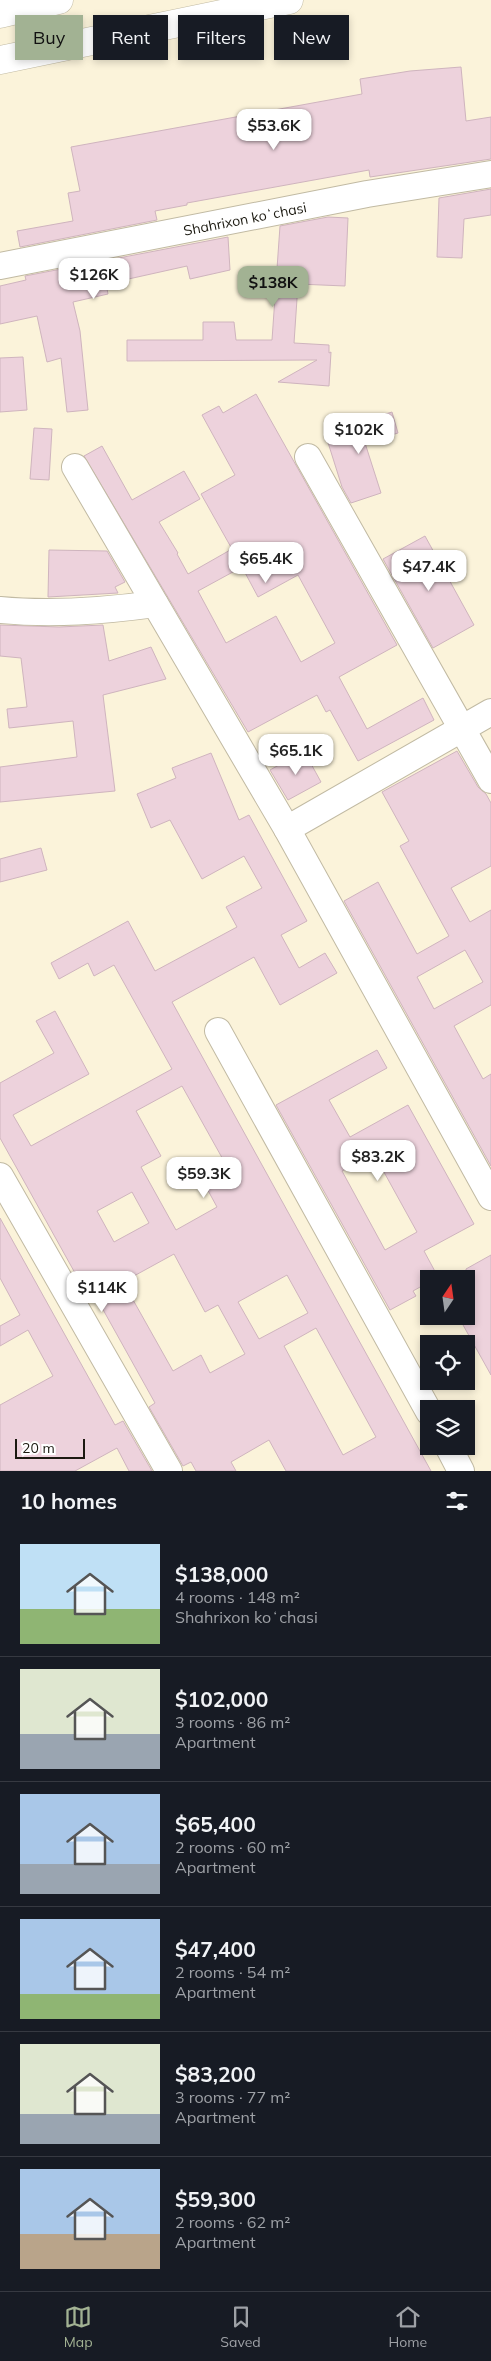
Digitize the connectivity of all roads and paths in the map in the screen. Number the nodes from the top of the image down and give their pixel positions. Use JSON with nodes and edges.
{"nodes":[{"id":1,"x":59,"y":0,"type":"edge"},
{"id":2,"x":289,"y":0,"type":"edge"},
{"id":3,"x":0,"y":14,"type":"edge"},
{"id":4,"x":0,"y":60,"type":"edge"},
{"id":5,"x":491,"y":174,"type":"edge"},
{"id":6,"x":0,"y":266,"type":"edge"},
{"id":7,"x":308,"y":457,"type":"dead end"},
{"id":8,"x":75,"y":467,"type":"dead end"},
{"id":9,"x":155,"y":604,"type":"junction"},
{"id":10,"x":0,"y":610,"type":"edge"},
{"id":11,"x":491,"y":712,"type":"edge"},
{"id":12,"x":461,"y":729,"type":"junction"},
{"id":13,"x":491,"y":780,"type":"edge"},
{"id":14,"x":287,"y":830,"type":"junction"},
{"id":15,"x":218,"y":1031,"type":"dead end"},
{"id":16,"x":0,"y":1176,"type":"edge"},
{"id":17,"x":491,"y":1198,"type":"edge"},
{"id":18,"x":422,"y":1400,"type":"edge"},
{"id":19,"x":453,"y":1455,"type":"edge"},
{"id":20,"x":169,"y":1471,"type":"edge"},
{"id":21,"x":461,"y":1471,"type":"edge"}],
"edges":[{"from":1,"to":3,"type":"main road"},
{"from":2,"to":4,"type":"main road"},
{"from":5,"to":6,"type":"street","name":"Shahrixon koʻchasi"},
{"from":7,"to":12,"type":"street"},
{"from":8,"to":9,"type":"street"},
{"from":9,"to":10,"type":"street"},
{"from":9,"to":14,"type":"street"},
{"from":11,"to":12,"type":"street"},
{"from":12,"to":13,"type":"street"},
{"from":12,"to":14,"type":"street"},
{"from":14,"to":17,"type":"street"},
{"from":15,"to":18,"type":"street"},
{"from":16,"to":20,"type":"street"},
{"from":19,"to":21,"type":"street"}]}
